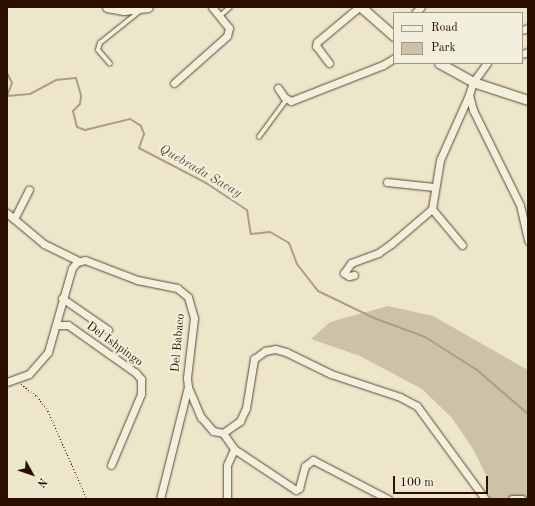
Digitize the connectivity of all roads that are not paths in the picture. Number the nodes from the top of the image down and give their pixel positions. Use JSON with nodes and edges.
{"nodes":[{"id":1,"x":107,"y":7,"type":"edge"},
{"id":2,"x":146,"y":7,"type":"edge"},
{"id":3,"x":212,"y":7,"type":"edge"},
{"id":4,"x":230,"y":7,"type":"edge"},
{"id":5,"x":360,"y":7,"type":"edge"},
{"id":6,"x":219,"y":17,"type":"junction"},
{"id":7,"x":393,"y":35,"type":"edge"},
{"id":8,"x":393,"y":58,"type":"edge"},
{"id":9,"x":329,"y":63,"type":"dead end"},
{"id":10,"x":110,"y":64,"type":"dead end"},
{"id":11,"x":441,"y":64,"type":"edge"},
{"id":12,"x":488,"y":64,"type":"edge"},
{"id":13,"x":473,"y":82,"type":"junction"},
{"id":14,"x":174,"y":83,"type":"dead end"},
{"id":15,"x":278,"y":88,"type":"dead end"},
{"id":16,"x":469,"y":95,"type":"junction"},
{"id":17,"x":287,"y":99,"type":"junction"},
{"id":18,"x":528,"y":100,"type":"edge"},
{"id":19,"x":259,"y":137,"type":"dead end"},
{"id":20,"x":387,"y":182,"type":"dead end"},
{"id":21,"x":434,"y":187,"type":"junction"},
{"id":22,"x":29,"y":190,"type":"dead end"},
{"id":23,"x":432,"y":208,"type":"junction"},
{"id":24,"x":7,"y":213,"type":"edge"},
{"id":25,"x":14,"y":219,"type":"junction"},
{"id":26,"x":528,"y":241,"type":"edge"},
{"id":27,"x":462,"y":245,"type":"dead end"},
{"id":28,"x":79,"y":261,"type":"junction"},
{"id":29,"x":354,"y":275,"type":"dead end"},
{"id":30,"x":62,"y":298,"type":"junction"},
{"id":31,"x":56,"y":325,"type":"junction"},
{"id":32,"x":108,"y":330,"type":"dead end"},
{"id":33,"x":7,"y":382,"type":"edge"},
{"id":34,"x":188,"y":387,"type":"junction"},
{"id":35,"x":223,"y":433,"type":"junction"},
{"id":36,"x":234,"y":449,"type":"junction"},
{"id":37,"x":111,"y":465,"type":"dead end"},
{"id":38,"x":160,"y":499,"type":"edge"},
{"id":39,"x":227,"y":499,"type":"edge"},
{"id":40,"x":388,"y":499,"type":"edge"},
{"id":41,"x":485,"y":499,"type":"edge"},
{"id":42,"x":512,"y":499,"type":"edge"},
{"id":43,"x":522,"y":499,"type":"edge"}],
"edges":[{"from":1,"to":2,"type":"street"},
{"from":2,"to":10,"type":"lane"},
{"from":3,"to":6,"type":"street"},
{"from":4,"to":6,"type":"lane"},
{"from":5,"to":7,"type":"street"},
{"from":5,"to":9,"type":"street"},
{"from":6,"to":14,"type":"street"},
{"from":8,"to":17,"type":"street"},
{"from":11,"to":13,"type":"street"},
{"from":12,"to":13,"type":"street"},
{"from":13,"to":16,"type":"street"},
{"from":13,"to":18,"type":"street"},
{"from":15,"to":17,"type":"street"},
{"from":16,"to":21,"type":"street"},
{"from":16,"to":26,"type":"street"},
{"from":17,"to":19,"type":"lane"},
{"from":20,"to":21,"type":"street"},
{"from":21,"to":23,"type":"street"},
{"from":22,"to":25,"type":"street"},
{"from":23,"to":27,"type":"street"},
{"from":23,"to":29,"type":"street"},
{"from":24,"to":25,"type":"street","name":"Del Babaco"},
{"from":25,"to":28,"type":"street","name":"Del Babaco"},
{"from":28,"to":30,"type":"street"},
{"from":28,"to":34,"type":"street","name":"Del Babaco"},
{"from":30,"to":31,"type":"street"},
{"from":30,"to":32,"type":"street"},
{"from":31,"to":33,"type":"street"},
{"from":31,"to":37,"type":"street","name":"Del Ishpingo"},
{"from":34,"to":35,"type":"street","name":"Del Babaco"},
{"from":34,"to":38,"type":"street"},
{"from":35,"to":36,"type":"street"},
{"from":35,"to":41,"type":"street"},
{"from":36,"to":39,"type":"street"},
{"from":36,"to":40,"type":"street"},
{"from":42,"to":43,"type":"street"}]}
